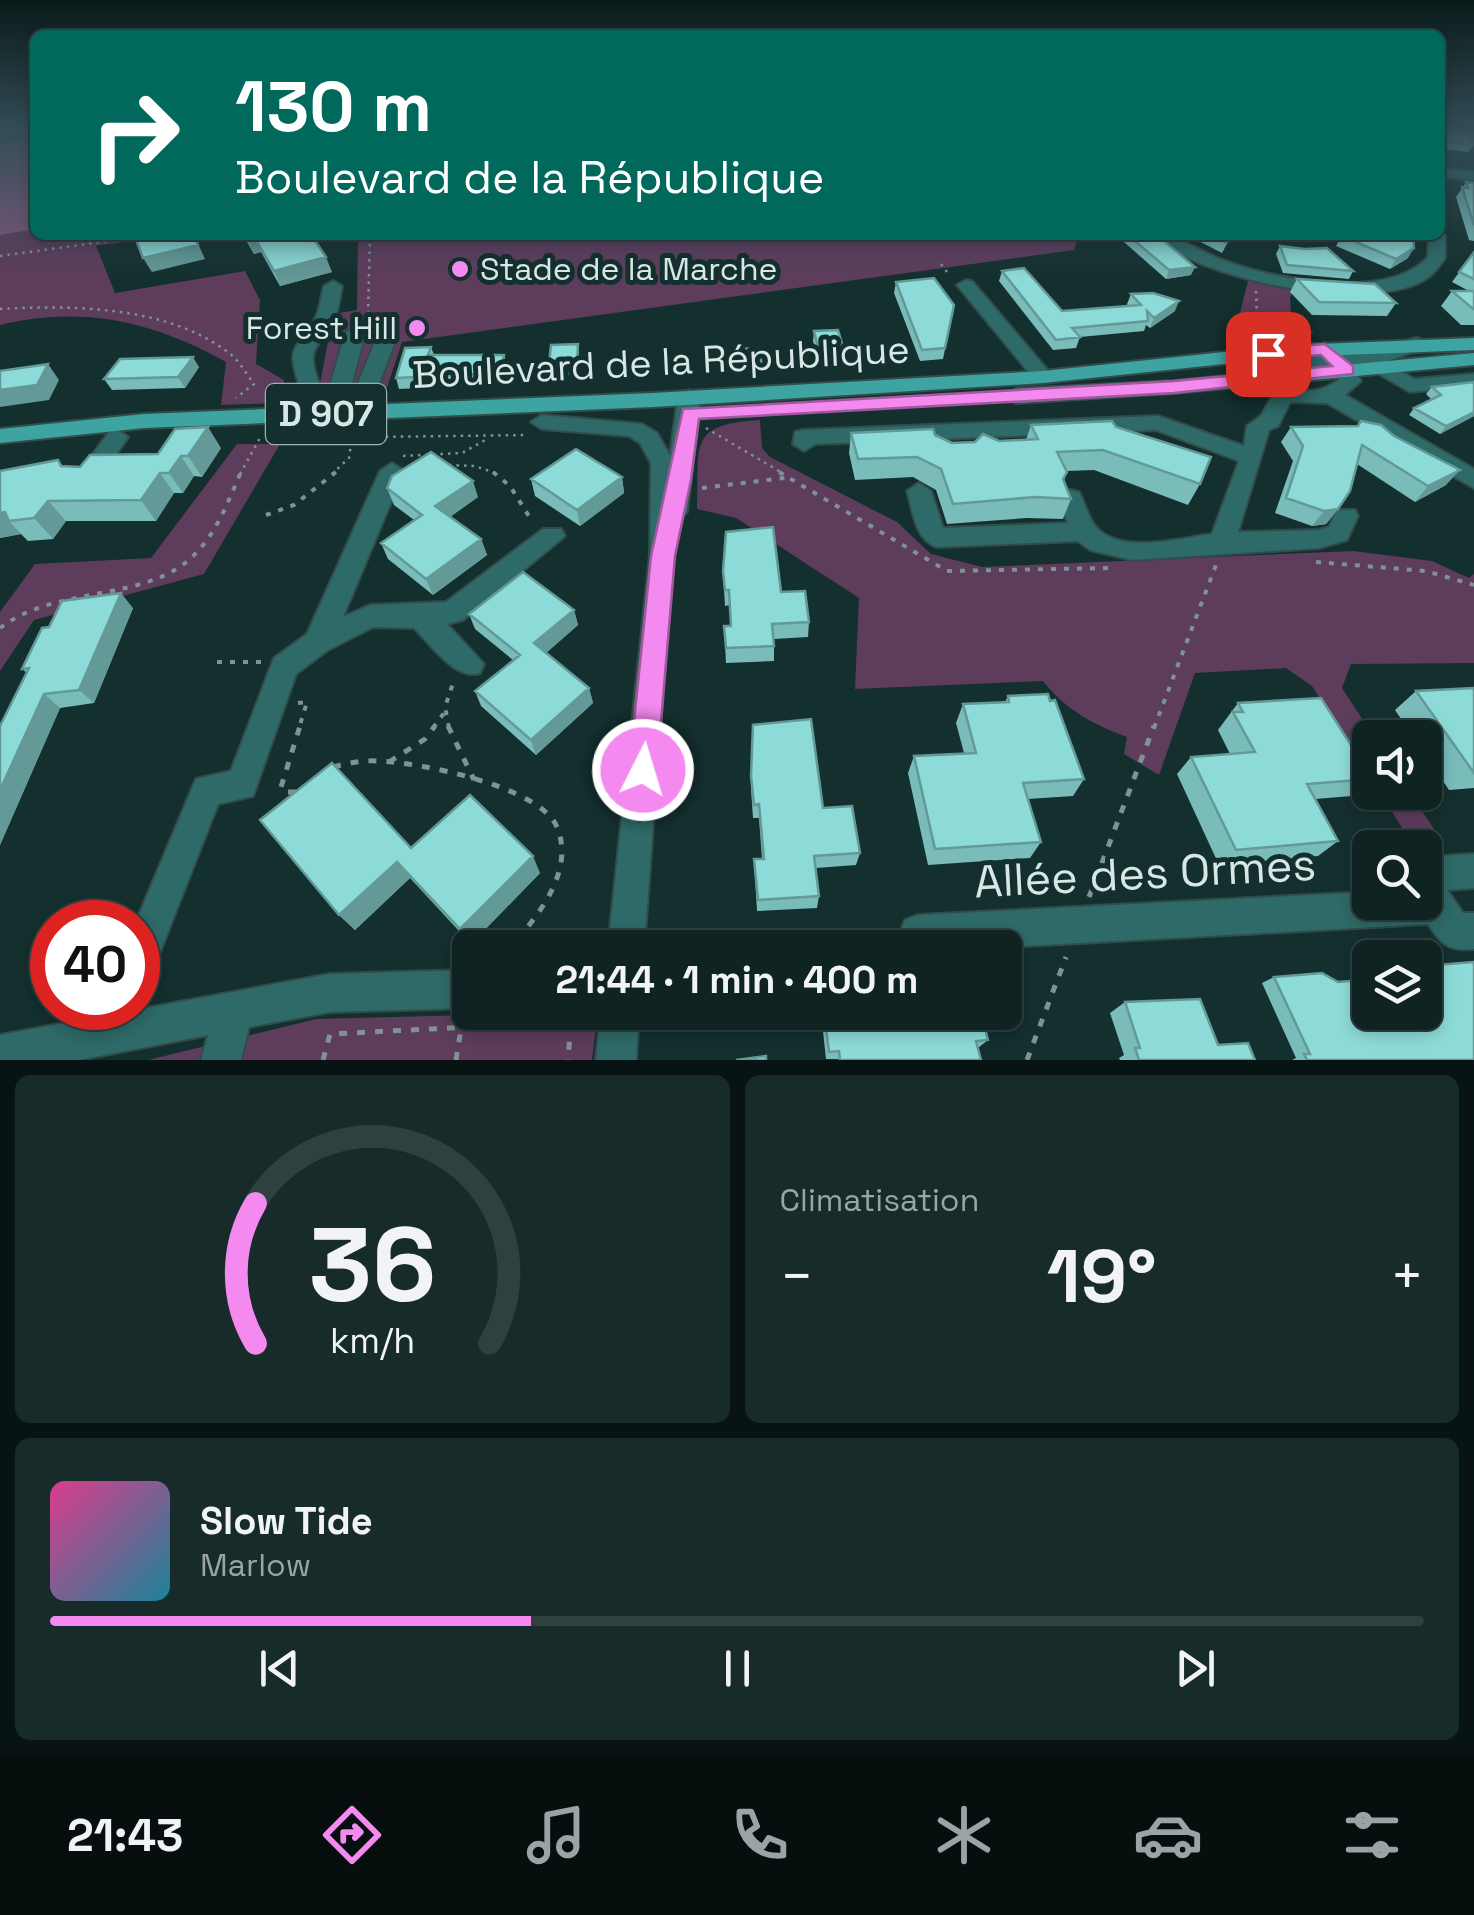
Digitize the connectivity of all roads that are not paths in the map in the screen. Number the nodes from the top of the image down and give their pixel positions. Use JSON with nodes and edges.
{"nodes":[{"id":1,"x":1170,"y":240,"type":"edge"},
{"id":2,"x":1439,"y":240,"type":"edge"},
{"id":3,"x":966,"y":284,"type":"dead end"},
{"id":4,"x":333,"y":286,"type":"dead end"},
{"id":5,"x":354,"y":333,"type":"dead end"},
{"id":6,"x":388,"y":334,"type":"dead end"},
{"id":7,"x":1474,"y":344,"type":"edge"},
{"id":8,"x":1474,"y":359,"type":"edge"},
{"id":9,"x":1381,"y":367,"type":"junction"},
{"id":10,"x":1336,"y":373,"type":"junction"},
{"id":11,"x":1043,"y":377,"type":"junction"},
{"id":12,"x":1254,"y":379,"type":"junction"},
{"id":13,"x":1474,"y":380,"type":"edge"},
{"id":14,"x":1283,"y":394,"type":"junction"},
{"id":15,"x":653,"y":400,"type":"junction"},
{"id":16,"x":333,"y":414,"type":"junction"},
{"id":17,"x":693,"y":415,"type":"junction"},
{"id":18,"x":297,"y":416,"type":"junction"},
{"id":19,"x":635,"y":416,"type":"junction"},
{"id":20,"x":358,"y":423,"type":"junction"},
{"id":21,"x":536,"y":428,"type":"junction"},
{"id":22,"x":126,"y":437,"type":"junction"},
{"id":23,"x":648,"y":438,"type":"junction"},
{"id":24,"x":2,"y":444,"type":"edge"},
{"id":25,"x":804,"y":444,"type":"dead end"},
{"id":26,"x":1253,"y":452,"type":"junction"},
{"id":27,"x":401,"y":463,"type":"road end"},
{"id":28,"x":56,"y":468,"type":"edge"},
{"id":29,"x":1474,"y":470,"type":"edge"},
{"id":30,"x":1474,"y":480,"type":"edge"},
{"id":31,"x":919,"y":492,"type":"dead end"},
{"id":32,"x":1070,"y":498,"type":"edge"},
{"id":33,"x":1346,"y":516,"type":"edge"},
{"id":34,"x":1086,"y":532,"type":"junction"},
{"id":35,"x":552,"y":536,"type":"road end"},
{"id":36,"x":1219,"y":553,"type":"junction"},
{"id":37,"x":663,"y":556,"type":"junction"},
{"id":38,"x":422,"y":616,"type":"junction"},
{"id":39,"x":318,"y":642,"type":"junction"},
{"id":40,"x":468,"y":663,"type":"road end"},
{"id":41,"x":1474,"y":871,"type":"edge"},
{"id":42,"x":1442,"y":884,"type":"edge"},
{"id":43,"x":1352,"y":896,"type":"edge"},
{"id":44,"x":160,"y":907,"type":"edge"},
{"id":45,"x":1442,"y":911,"type":"edge"},
{"id":46,"x":628,"y":930,"type":"edge"},
{"id":47,"x":966,"y":930,"type":"edge"},
{"id":48,"x":1474,"y":930,"type":"edge"},
{"id":49,"x":452,"y":989,"type":"edge"},
{"id":50,"x":234,"y":1011,"type":"junction"},
{"id":51,"x":160,"y":1017,"type":"edge"},
{"id":52,"x":84,"y":1030,"type":"edge"},
{"id":53,"x":618,"y":1030,"type":"edge"},
{"id":54,"x":0,"y":1055,"type":"edge"},
{"id":55,"x":222,"y":1060,"type":"edge"},
{"id":56,"x":616,"y":1060,"type":"edge"}],
"edges":[{"from":1,"to":2,"type":"street"},
{"from":3,"to":11,"type":"street"},
{"from":4,"to":18,"type":"street"},
{"from":5,"to":16,"type":"street"},
{"from":6,"to":20,"type":"street"},
{"from":7,"to":10,"type":"main road","name":"Boulevard de la République","number":"D 907"},
{"from":8,"to":9,"type":"main road","name":"Boulevard de la République","number":"D 907"},
{"from":9,"to":10,"type":"main road","name":"Boulevard de la République","number":"D 907"},
{"from":9,"to":13,"type":"street"},
{"from":10,"to":11,"type":"main road","name":"Boulevard de la République","number":"D 907"},
{"from":10,"to":12,"type":"main road","name":"Boulevard de la République","number":"D 907"},
{"from":10,"to":14,"type":"street"},
{"from":10,"to":29,"type":"street"},
{"from":10,"to":30,"type":"street"},
{"from":11,"to":17,"type":"main road","name":"Boulevard de la République","number":"D 907"},
{"from":12,"to":14,"type":"street"},
{"from":12,"to":17,"type":"main road","name":"Boulevard de la République","number":"D 907"},
{"from":14,"to":26,"type":"street"},
{"from":15,"to":17,"type":"main road","name":"Boulevard de la République","number":"D 907"},
{"from":15,"to":19,"type":"street"},
{"from":15,"to":20,"type":"main road","name":"Boulevard de la République","number":"D 907"},
{"from":16,"to":18,"type":"main road","name":"Boulevard de la République","number":"D 907"},
{"from":16,"to":20,"type":"main road","name":"Boulevard de la République","number":"D 907"},
{"from":17,"to":19,"type":"main road","name":"Boulevard de la République","number":"D 907"},
{"from":17,"to":37,"type":"street"},
{"from":18,"to":24,"type":"main road","name":"Boulevard de la République","number":"D 907"},
{"from":19,"to":21,"type":"main road","name":"Boulevard de la République","number":"D 907"},
{"from":19,"to":23,"type":"street"},
{"from":20,"to":21,"type":"main road","name":"Boulevard de la République","number":"D 907"},
{"from":20,"to":22,"type":"main road","name":"Boulevard de la République","number":"D 907"},
{"from":21,"to":23,"type":"street"},
{"from":22,"to":24,"type":"main road","name":"Boulevard de la République","number":"D 907"},
{"from":22,"to":28,"type":"street"},
{"from":23,"to":37,"type":"street"},
{"from":25,"to":26,"type":"street"},
{"from":26,"to":36,"type":"street"},
{"from":27,"to":39,"type":"street"},
{"from":31,"to":34,"type":"street"},
{"from":32,"to":34,"type":"street"},
{"from":33,"to":36,"type":"street"},
{"from":34,"to":36,"type":"street"},
{"from":35,"to":38,"type":"street"},
{"from":37,"to":46,"type":"street"},
{"from":38,"to":39,"type":"street"},
{"from":38,"to":40,"type":"street"},
{"from":39,"to":44,"type":"street"},
{"from":41,"to":42,"type":"street","name":"Allée des Ormes"},
{"from":43,"to":47,"type":"street","name":"Allée des Ormes"},
{"from":45,"to":48,"type":"street"},
{"from":49,"to":50,"type":"street"},
{"from":50,"to":51,"type":"street"},
{"from":50,"to":55,"type":"street"},
{"from":52,"to":54,"type":"street"},
{"from":53,"to":56,"type":"street"}]}
